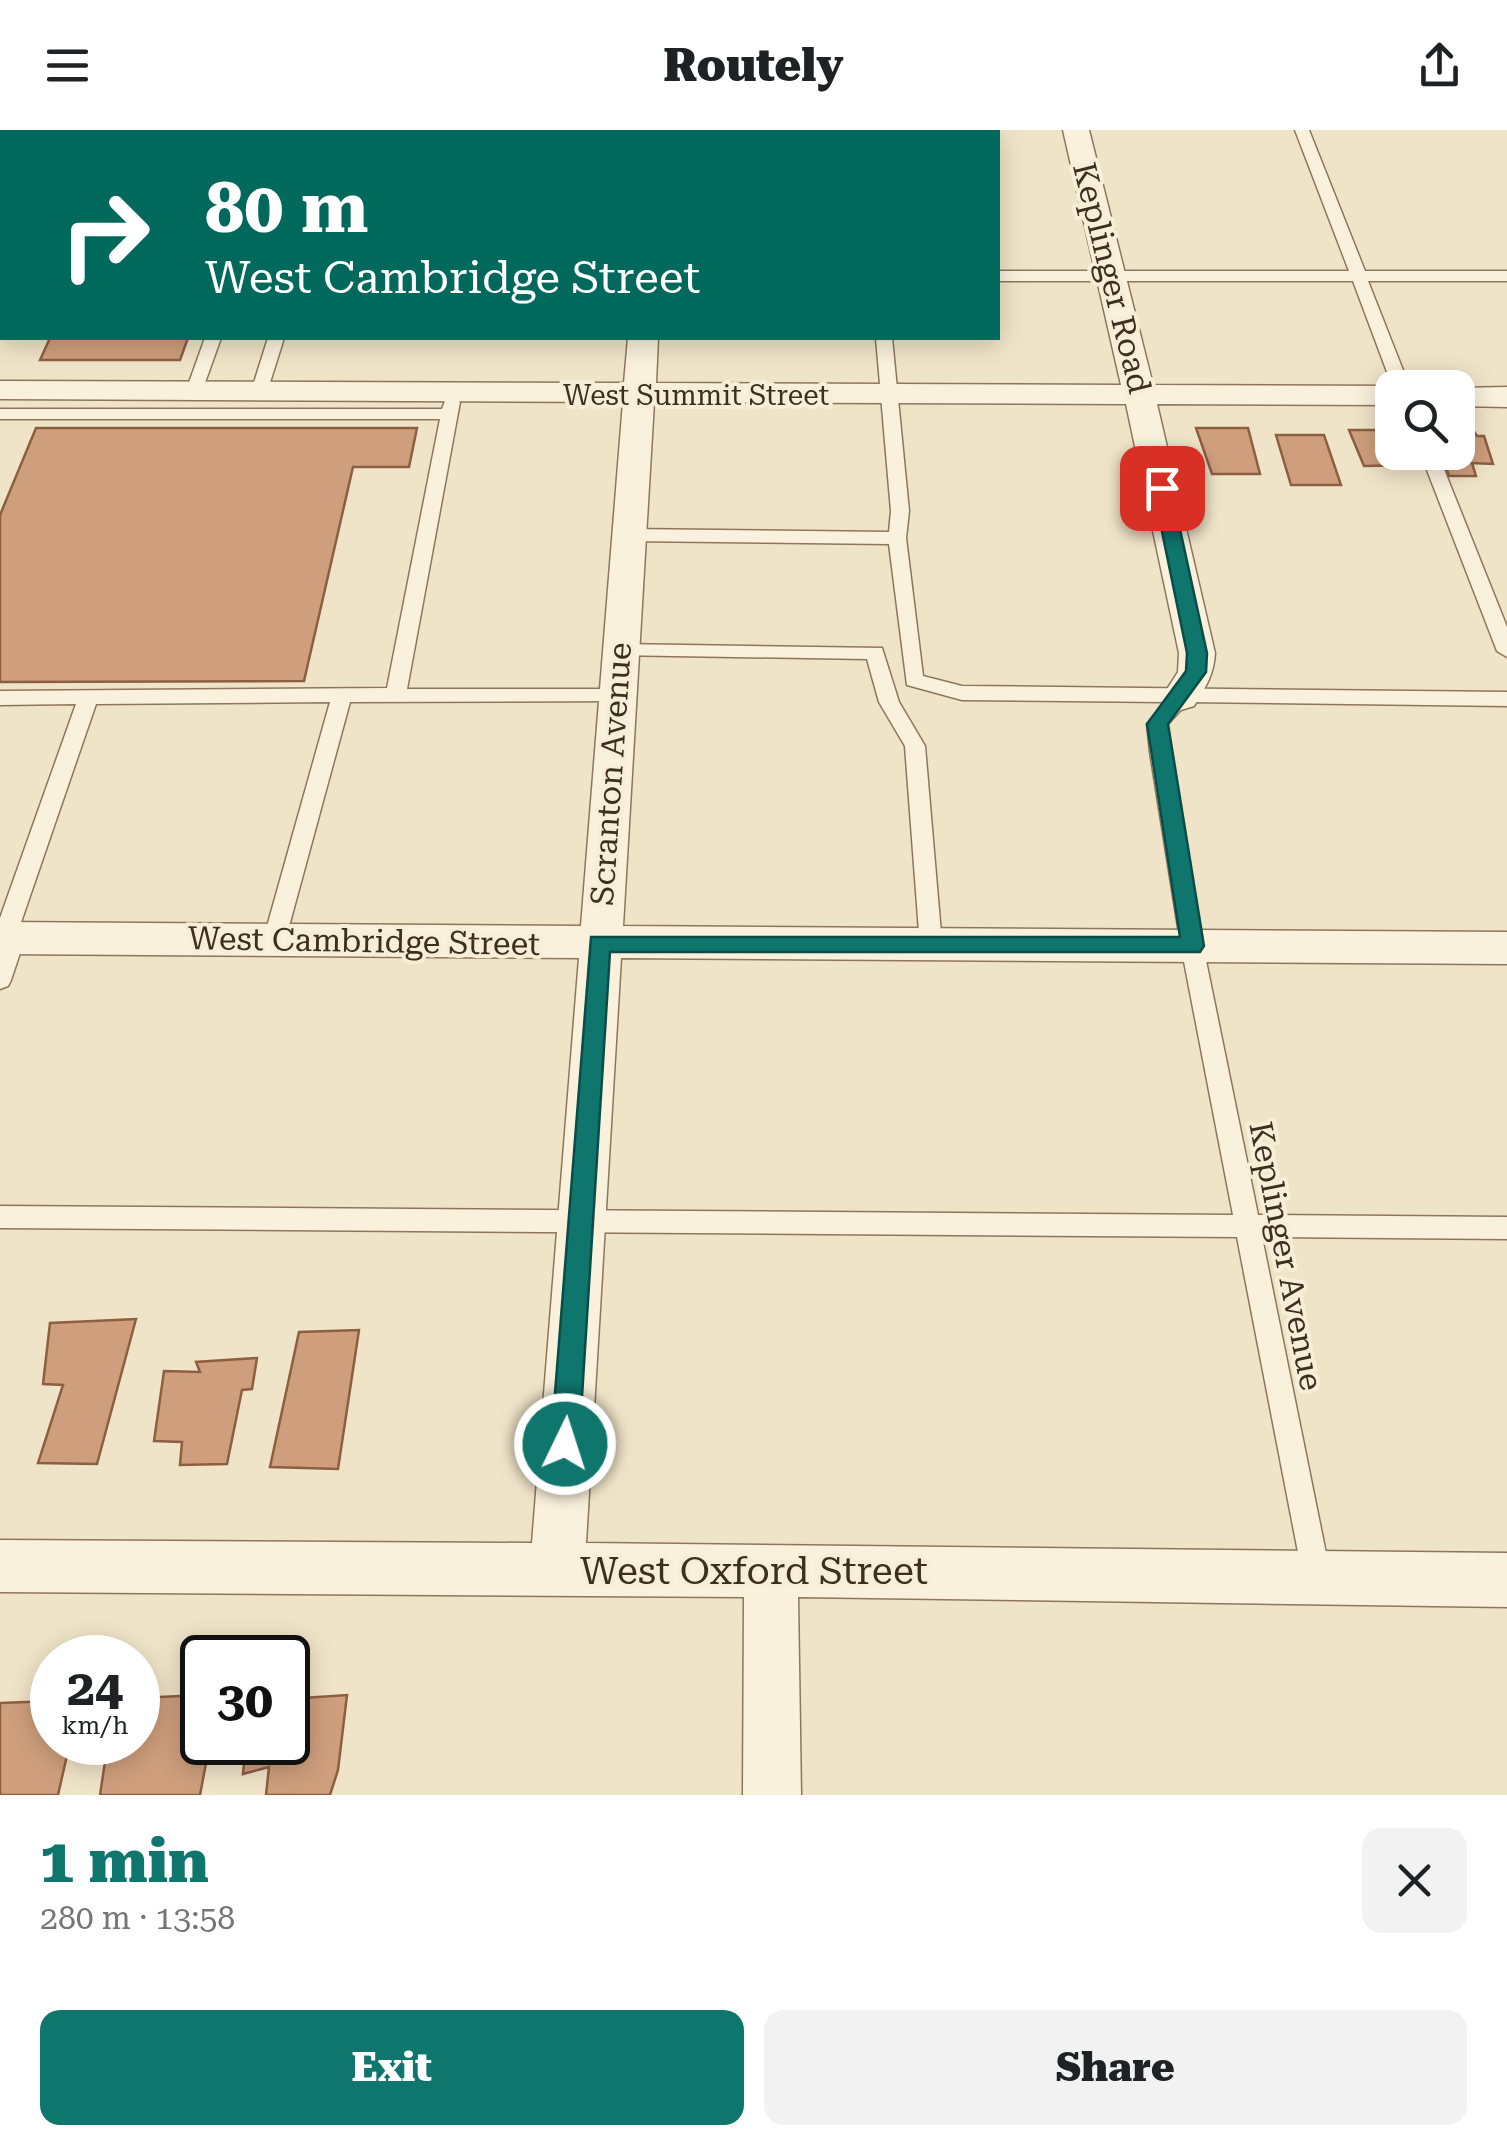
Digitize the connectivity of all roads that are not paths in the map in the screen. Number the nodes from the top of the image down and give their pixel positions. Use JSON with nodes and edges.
{"nodes":[{"id":1,"x":1076,"y":130,"type":"edge"},
{"id":2,"x":1302,"y":130,"type":"edge"},
{"id":3,"x":1000,"y":276,"type":"edge"},
{"id":4,"x":1112,"y":276,"type":"junction"},
{"id":5,"x":1357,"y":276,"type":"junction"},
{"id":6,"x":1507,"y":276,"type":"edge"},
{"id":7,"x":211,"y":340,"type":"edge"},
{"id":8,"x":275,"y":340,"type":"edge"},
{"id":9,"x":643,"y":340,"type":"edge"},
{"id":10,"x":884,"y":340,"type":"edge"},
{"id":11,"x":1395,"y":370,"type":"edge"},
{"id":12,"x":0,"y":390,"type":"edge"},
{"id":13,"x":194,"y":392,"type":"junction"},
{"id":14,"x":260,"y":392,"type":"junction"},
{"id":15,"x":638,"y":395,"type":"junction"},
{"id":16,"x":888,"y":395,"type":"junction"},
{"id":17,"x":1140,"y":395,"type":"junction"},
{"id":18,"x":1375,"y":396,"type":"edge"},
{"id":19,"x":1475,"y":396,"type":"edge"},
{"id":20,"x":1507,"y":397,"type":"edge"},
{"id":21,"x":38,"y":402,"type":"junction"},
{"id":22,"x":452,"y":404,"type":"junction"},
{"id":23,"x":0,"y":414,"type":"edge"},
{"id":24,"x":1435,"y":470,"type":"edge"},
{"id":25,"x":628,"y":535,"type":"junction"},
{"id":26,"x":898,"y":538,"type":"junction"},
{"id":27,"x":620,"y":650,"type":"junction"},
{"id":28,"x":1507,"y":651,"type":"edge"},
{"id":29,"x":342,"y":695,"type":"junction"},
{"id":30,"x":396,"y":695,"type":"junction"},
{"id":31,"x":617,"y":696,"type":"junction"},
{"id":32,"x":88,"y":697,"type":"junction"},
{"id":33,"x":1181,"y":697,"type":"junction"},
{"id":34,"x":0,"y":698,"type":"edge"},
{"id":35,"x":1507,"y":699,"type":"edge"},
{"id":36,"x":6,"y":938,"type":"edge"},
{"id":37,"x":274,"y":940,"type":"junction"},
{"id":38,"x":599,"y":944,"type":"junction"},
{"id":39,"x":932,"y":944,"type":"junction"},
{"id":40,"x":1192,"y":946,"type":"junction"},
{"id":41,"x":1507,"y":948,"type":"edge"},
{"id":42,"x":0,"y":980,"type":"edge"},
{"id":43,"x":0,"y":1217,"type":"edge"},
{"id":44,"x":580,"y":1220,"type":"junction"},
{"id":45,"x":1507,"y":1228,"type":"edge"},
{"id":46,"x":1248,"y":1229,"type":"junction"},
{"id":47,"x":0,"y":1566,"type":"edge"},
{"id":48,"x":557,"y":1570,"type":"junction"},
{"id":49,"x":771,"y":1571,"type":"junction"},
{"id":50,"x":1317,"y":1578,"type":"junction"},
{"id":51,"x":1507,"y":1580,"type":"edge"},
{"id":52,"x":772,"y":1795,"type":"edge"}],
"edges":[{"from":1,"to":4,"type":"street","name":"Keplinger Road"},
{"from":2,"to":5,"type":"lane"},
{"from":3,"to":4,"type":"lane"},
{"from":4,"to":5,"type":"lane"},
{"from":4,"to":17,"type":"street","name":"Keplinger Road"},
{"from":5,"to":6,"type":"lane"},
{"from":5,"to":11,"type":"lane"},
{"from":7,"to":13,"type":"lane"},
{"from":8,"to":14,"type":"lane"},
{"from":9,"to":15,"type":"street","name":"Scranton Avenue"},
{"from":10,"to":16,"type":"lane"},
{"from":12,"to":21,"type":"street","name":"West Summit Street"},
{"from":13,"to":14,"type":"street","name":"West Summit Street"},
{"from":13,"to":21,"type":"street","name":"West Summit Street"},
{"from":14,"to":22,"type":"street","name":"West Summit Street"},
{"from":15,"to":16,"type":"street","name":"West Summit Street"},
{"from":15,"to":22,"type":"street","name":"West Summit Street"},
{"from":15,"to":25,"type":"street","name":"Scranton Avenue"},
{"from":16,"to":17,"type":"street","name":"West Summit Street"},
{"from":16,"to":26,"type":"lane"},
{"from":17,"to":18,"type":"street","name":"West Summit Street"},
{"from":17,"to":33,"type":"street","name":"Keplinger Road"},
{"from":19,"to":20,"type":"street"},
{"from":21,"to":22,"type":"lane"},
{"from":21,"to":23,"type":"lane"},
{"from":22,"to":30,"type":"lane"},
{"from":24,"to":28,"type":"lane"},
{"from":25,"to":26,"type":"lane"},
{"from":25,"to":27,"type":"street","name":"Scranton Avenue"},
{"from":26,"to":33,"type":"lane"},
{"from":27,"to":31,"type":"street","name":"Scranton Avenue"},
{"from":27,"to":39,"type":"lane"},
{"from":29,"to":30,"type":"lane"},
{"from":29,"to":32,"type":"lane"},
{"from":29,"to":37,"type":"lane"},
{"from":30,"to":31,"type":"lane"},
{"from":31,"to":38,"type":"street","name":"Scranton Avenue"},
{"from":32,"to":34,"type":"lane"},
{"from":32,"to":36,"type":"lane"},
{"from":33,"to":35,"type":"lane"},
{"from":33,"to":40,"type":"lane","name":"Keplinger Road"},
{"from":36,"to":37,"type":"street","name":"West Cambridge Street"},
{"from":36,"to":42,"type":"lane"},
{"from":37,"to":38,"type":"street","name":"West Cambridge Street"},
{"from":38,"to":39,"type":"street","name":"West Cambridge Street"},
{"from":38,"to":44,"type":"street","name":"Scranton Avenue"},
{"from":39,"to":40,"type":"street","name":"West Cambridge Street"},
{"from":40,"to":41,"type":"street","name":"West Cambridge Street"},
{"from":40,"to":46,"type":"lane","name":"Keplinger Avenue"},
{"from":43,"to":44,"type":"lane"},
{"from":44,"to":46,"type":"lane"},
{"from":44,"to":48,"type":"street","name":"Scranton Avenue"},
{"from":45,"to":46,"type":"lane"},
{"from":46,"to":50,"type":"lane","name":"Keplinger Avenue"},
{"from":47,"to":48,"type":"street","name":"West Oxford Street"},
{"from":48,"to":49,"type":"street","name":"West Oxford Street"},
{"from":49,"to":50,"type":"street","name":"West Oxford Street"},
{"from":49,"to":52,"type":"street"},
{"from":50,"to":51,"type":"street","name":"West Oxford Street"}]}
